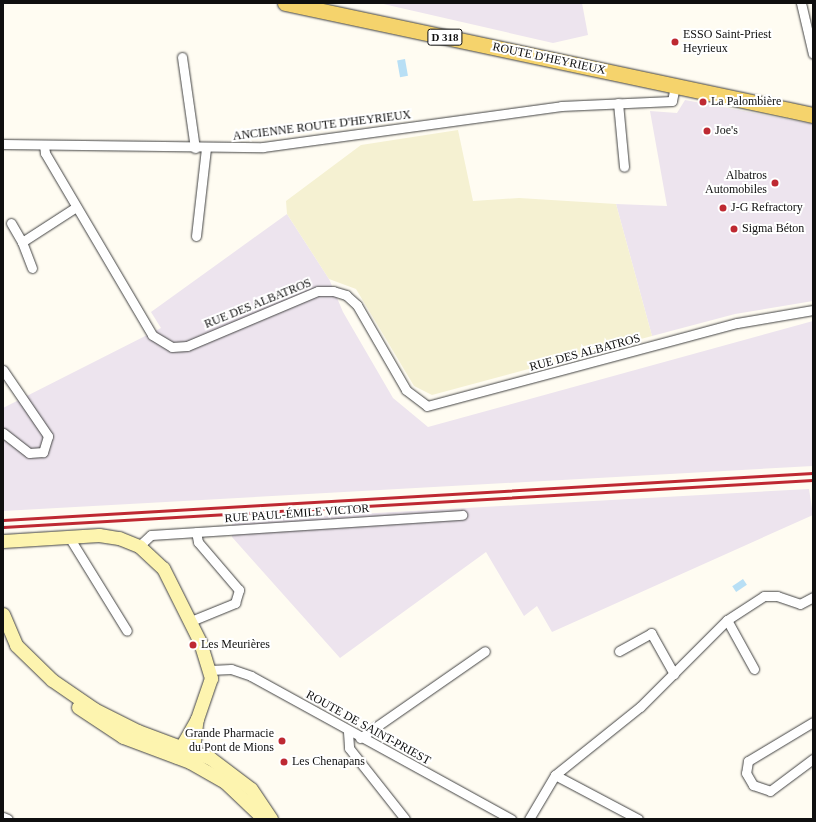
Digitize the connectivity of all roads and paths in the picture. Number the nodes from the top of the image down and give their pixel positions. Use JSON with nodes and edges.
{"nodes":[{"id":1,"x":285,"y":3,"type":"edge"},
{"id":2,"x":801,"y":3,"type":"edge"},
{"id":3,"x":813,"y":54,"type":"edge"},
{"id":4,"x":182,"y":57,"type":"dead end"},
{"id":5,"x":675,"y":86,"type":"junction"},
{"id":6,"x":618,"y":103,"type":"junction"},
{"id":7,"x":813,"y":115,"type":"edge"},
{"id":8,"x":3,"y":144,"type":"edge"},
{"id":9,"x":44,"y":145,"type":"junction"},
{"id":10,"x":195,"y":148,"type":"junction"},
{"id":11,"x":206,"y":148,"type":"junction"},
{"id":12,"x":624,"y":167,"type":"dead end"},
{"id":13,"x":76,"y":207,"type":"junction"},
{"id":14,"x":11,"y":223,"type":"dead end"},
{"id":15,"x":196,"y":236,"type":"dead end"},
{"id":16,"x":22,"y":242,"type":"junction"},
{"id":17,"x":32,"y":268,"type":"dead end"},
{"id":18,"x":813,"y":310,"type":"edge"},
{"id":19,"x":3,"y":370,"type":"edge"},
{"id":20,"x":3,"y":433,"type":"edge"},
{"id":21,"x":462,"y":515,"type":"dead end"},
{"id":22,"x":196,"y":532,"type":"junction"},
{"id":23,"x":69,"y":537,"type":"junction"},
{"id":24,"x":3,"y":541,"type":"edge"},
{"id":25,"x":139,"y":546,"type":"junction"},
{"id":26,"x":813,"y":597,"type":"edge"},
{"id":27,"x":3,"y":614,"type":"edge"},
{"id":28,"x":727,"y":620,"type":"junction"},
{"id":29,"x":191,"y":621,"type":"junction"},
{"id":30,"x":127,"y":631,"type":"dead end"},
{"id":31,"x":3,"y":639,"type":"edge"},
{"id":32,"x":485,"y":651,"type":"dead end"},
{"id":33,"x":619,"y":651,"type":"dead end"},
{"id":34,"x":210,"y":670,"type":"junction"},
{"id":35,"x":754,"y":670,"type":"dead end"},
{"id":36,"x":674,"y":674,"type":"junction"},
{"id":37,"x":197,"y":719,"type":"junction"},
{"id":38,"x":813,"y":722,"type":"edge"},
{"id":39,"x":348,"y":732,"type":"junction"},
{"id":40,"x":360,"y":738,"type":"junction"},
{"id":41,"x":178,"y":750,"type":"junction"},
{"id":42,"x":193,"y":756,"type":"junction"},
{"id":43,"x":813,"y":759,"type":"edge"},
{"id":44,"x":555,"y":775,"type":"junction"},
{"id":45,"x":3,"y":816,"type":"edge"},
{"id":46,"x":8,"y":819,"type":"edge"},
{"id":47,"x":264,"y":819,"type":"edge"},
{"id":48,"x":271,"y":819,"type":"edge"},
{"id":49,"x":405,"y":819,"type":"edge"},
{"id":50,"x":511,"y":819,"type":"edge"},
{"id":51,"x":529,"y":819,"type":"edge"},
{"id":52,"x":638,"y":819,"type":"edge"}],
"edges":[{"from":1,"to":5,"type":"main road","name":"ROUTE D'HEYRIEUX","number":"D 318"},
{"from":2,"to":3,"type":"street"},
{"from":4,"to":10,"type":"street"},
{"from":5,"to":6,"type":"street","name":"ANCIENNE ROUTE D'HEYRIEUX"},
{"from":5,"to":7,"type":"main road","name":"ROUTE D'HEYRIEUX","number":"D 318"},
{"from":6,"to":11,"type":"street","name":"ANCIENNE ROUTE D'HEYRIEUX"},
{"from":6,"to":12,"type":"street"},
{"from":8,"to":9,"type":"street","name":"ANCIENNE ROUTE D'HEYRIEUX"},
{"from":9,"to":10,"type":"street","name":"ANCIENNE ROUTE D'HEYRIEUX"},
{"from":9,"to":13,"type":"street","name":"RUE DES ALBATROS"},
{"from":10,"to":11,"type":"street","name":"ANCIENNE ROUTE D'HEYRIEUX"},
{"from":11,"to":15,"type":"street"},
{"from":13,"to":16,"type":"street"},
{"from":13,"to":18,"type":"street","name":"RUE DES ALBATROS"},
{"from":14,"to":16,"type":"street"},
{"from":16,"to":17,"type":"street"},
{"from":19,"to":20,"type":"street"},
{"from":21,"to":22,"type":"street","name":"RUE PAUL-ÉMILE VICTOR"},
{"from":22,"to":25,"type":"street","name":"RUE PAUL-ÉMILE VICTOR"},
{"from":22,"to":29,"type":"street"},
{"from":23,"to":24,"type":"main road"},
{"from":23,"to":25,"type":"main road"},
{"from":23,"to":30,"type":"street"},
{"from":25,"to":29,"type":"main road"},
{"from":26,"to":28,"type":"street"},
{"from":27,"to":41,"type":"main road"},
{"from":28,"to":35,"type":"street"},
{"from":28,"to":36,"type":"street"},
{"from":29,"to":34,"type":"main road"},
{"from":31,"to":41,"type":"main road"},
{"from":32,"to":40,"type":"street"},
{"from":33,"to":36,"type":"street"},
{"from":34,"to":37,"type":"main road"},
{"from":34,"to":39,"type":"street","name":"ROUTE DE SAINT-PRIEST"},
{"from":36,"to":44,"type":"street"},
{"from":37,"to":41,"type":"main road"},
{"from":37,"to":42,"type":"main road"},
{"from":38,"to":43,"type":"street"},
{"from":39,"to":40,"type":"street","name":"ROUTE DE SAINT-PRIEST"},
{"from":39,"to":49,"type":"street"},
{"from":40,"to":50,"type":"street","name":"ROUTE DE SAINT-PRIEST"},
{"from":41,"to":42,"type":"main road"},
{"from":42,"to":47,"type":"main road"},
{"from":42,"to":48,"type":"main road"},
{"from":44,"to":51,"type":"street"},
{"from":44,"to":52,"type":"street"},
{"from":45,"to":46,"type":"street"}]}
